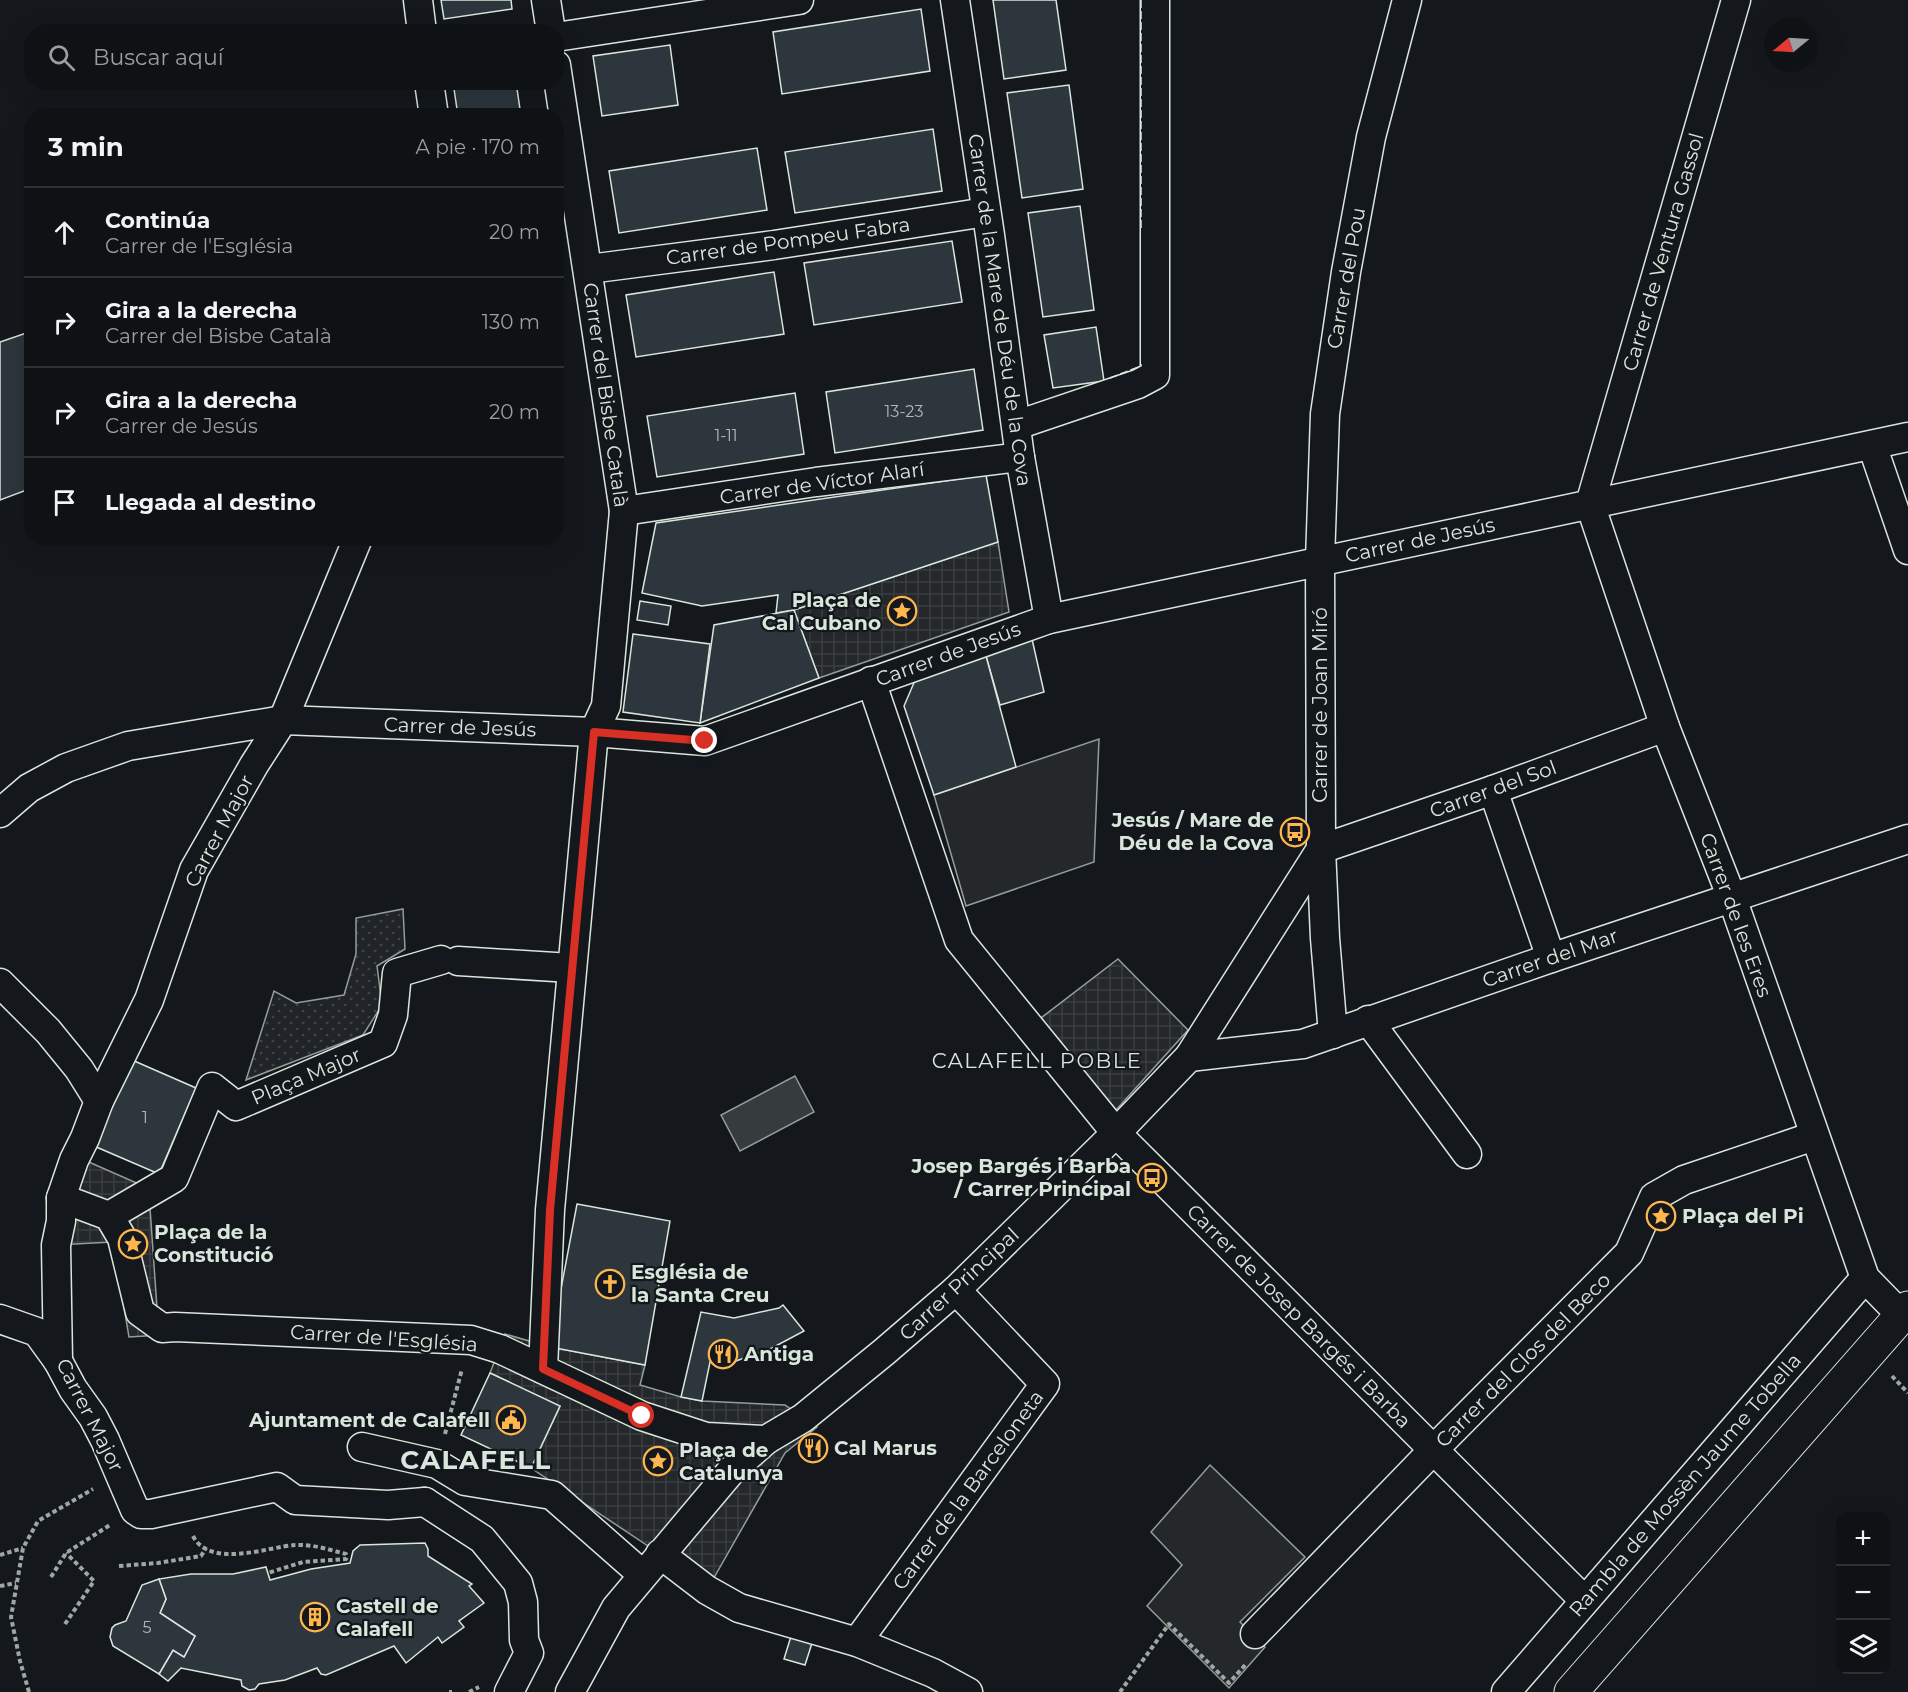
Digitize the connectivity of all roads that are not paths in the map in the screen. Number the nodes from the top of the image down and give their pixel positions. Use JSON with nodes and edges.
{"nodes":[{"id":1,"x":418,"y":0,"type":"edge"},
{"id":2,"x":546,"y":0,"type":"edge"},
{"id":3,"x":799,"y":0,"type":"edge"},
{"id":4,"x":955,"y":0,"type":"edge"},
{"id":5,"x":1155,"y":0,"type":"edge"},
{"id":6,"x":1407,"y":0,"type":"edge"},
{"id":7,"x":1736,"y":0,"type":"edge"},
{"id":8,"x":421,"y":24,"type":"edge"},
{"id":9,"x":550,"y":24,"type":"edge"},
{"id":10,"x":564,"y":36,"type":"edge"},
{"id":11,"x":430,"y":90,"type":"edge"},
{"id":12,"x":560,"y":90,"type":"edge"},
{"id":13,"x":433,"y":108,"type":"edge"},
{"id":14,"x":563,"y":108,"type":"edge"},
{"id":15,"x":564,"y":114,"type":"edge"},
{"id":16,"x":987,"y":212,"type":"junction"},
{"id":17,"x":589,"y":269,"type":"junction"},
{"id":18,"x":1017,"y":425,"type":"junction"},
{"id":19,"x":1908,"y":437,"type":"edge"},
{"id":20,"x":1872,"y":445,"type":"junction"},
{"id":21,"x":1020,"y":457,"type":"junction"},
{"id":22,"x":1590,"y":504,"type":"junction"},
{"id":23,"x":624,"y":511,"type":"junction"},
{"id":24,"x":355,"y":546,"type":"edge"},
{"id":25,"x":1908,"y":550,"type":"edge"},
{"id":26,"x":1320,"y":561,"type":"junction"},
{"id":27,"x":1049,"y":619,"type":"junction"},
{"id":28,"x":871,"y":681,"type":"junction"},
{"id":29,"x":283,"y":720,"type":"junction"},
{"id":30,"x":1665,"y":727,"type":"junction"},
{"id":31,"x":594,"y":732,"type":"junction"},
{"id":32,"x":1493,"y":790,"type":"junction"},
{"id":33,"x":0,"y":813,"type":"edge"},
{"id":34,"x":1908,"y":839,"type":"edge"},
{"id":35,"x":1321,"y":849,"type":"junction"},
{"id":36,"x":1732,"y":898,"type":"junction"},
{"id":37,"x":1551,"y":957,"type":"junction"},
{"id":38,"x":571,"y":968,"type":"junction"},
{"id":39,"x":0,"y":983,"type":"edge"},
{"id":40,"x":1368,"y":1020,"type":"junction"},
{"id":41,"x":1333,"y":1034,"type":"junction"},
{"id":42,"x":1189,"y":1057,"type":"junction"},
{"id":43,"x":99,"y":1101,"type":"junction"},
{"id":44,"x":1116,"y":1133,"type":"junction"},
{"id":45,"x":1814,"y":1136,"type":"junction"},
{"id":46,"x":1467,"y":1154,"type":"dead end"},
{"id":47,"x":61,"y":1198,"type":"junction"},
{"id":48,"x":109,"y":1216,"type":"junction"},
{"id":49,"x":1865,"y":1278,"type":"junction"},
{"id":50,"x":956,"y":1290,"type":"junction"},
{"id":51,"x":1904,"y":1311,"type":"edge"},
{"id":52,"x":0,"y":1319,"type":"edge"},
{"id":53,"x":58,"y":1361,"type":"junction"},
{"id":54,"x":543,"y":1369,"type":"junction"},
{"id":55,"x":766,"y":1440,"type":"junction"},
{"id":56,"x":362,"y":1447,"type":"dead end"},
{"id":57,"x":1434,"y":1450,"type":"junction"},
{"id":58,"x":437,"y":1464,"type":"junction"},
{"id":59,"x":425,"y":1502,"type":"junction"},
{"id":60,"x":652,"y":1564,"type":"junction"},
{"id":61,"x":1584,"y":1600,"type":"junction"},
{"id":62,"x":1255,"y":1634,"type":"dead end"},
{"id":63,"x":857,"y":1642,"type":"junction"},
{"id":64,"x":509,"y":1692,"type":"edge"},
{"id":65,"x":570,"y":1692,"type":"edge"},
{"id":66,"x":968,"y":1692,"type":"edge"},
{"id":67,"x":1506,"y":1692,"type":"edge"},
{"id":68,"x":1571,"y":1692,"type":"edge"}],
"edges":[{"from":1,"to":8,"type":"street"},
{"from":2,"to":9,"type":"street"},
{"from":3,"to":10,"type":"street"},
{"from":4,"to":16,"type":"street","name":"Carrer de la Mare de Déu de la Cova"},
{"from":5,"to":18,"type":"street"},
{"from":6,"to":26,"type":"street","name":"Carrer del Pou"},
{"from":7,"to":22,"type":"street","name":"Carrer de Ventura Gassol"},
{"from":11,"to":13,"type":"street"},
{"from":12,"to":14,"type":"street","name":"Carrer del Bisbe Català"},
{"from":15,"to":17,"type":"street","name":"Carrer del Bisbe Català"},
{"from":16,"to":17,"type":"street","name":"Carrer de Pompeu Fabra"},
{"from":16,"to":18,"type":"street","name":"Carrer de la Mare de Déu de la Cova"},
{"from":17,"to":23,"type":"street","name":"Carrer del Bisbe Català"},
{"from":18,"to":21,"type":"street","name":"Carrer de la Mare de Déu de la Cova"},
{"from":19,"to":20,"type":"street","name":"Carrer de Jesús"},
{"from":20,"to":22,"type":"street","name":"Carrer de Jesús"},
{"from":20,"to":25,"type":"street"},
{"from":21,"to":23,"type":"street","name":"Carrer de Víctor Alarí"},
{"from":21,"to":27,"type":"street","name":"Carrer de la Mare de Déu de la Cova"},
{"from":22,"to":26,"type":"street","name":"Carrer de Jesús"},
{"from":22,"to":30,"type":"street","name":"Carrer de les Eres"},
{"from":23,"to":31,"type":"street","name":"Carrer del Bisbe Català"},
{"from":24,"to":29,"type":"street","name":"Carrer Major"},
{"from":26,"to":27,"type":"street","name":"Carrer de Jesús"},
{"from":26,"to":35,"type":"street","name":"Carrer de Joan Miró"},
{"from":27,"to":28,"type":"street","name":"Carrer de Jesús"},
{"from":28,"to":31,"type":"street","name":"Carrer de Jesús"},
{"from":28,"to":44,"type":"street","name":"Carrer de Josep Bargés i Barba"},
{"from":29,"to":31,"type":"street","name":"Carrer de Jesús"},
{"from":29,"to":33,"type":"street","name":"Carrer de Jesús"},
{"from":29,"to":43,"type":"street","name":"Carrer Major"},
{"from":30,"to":32,"type":"street","name":"Carrer del Sol"},
{"from":30,"to":36,"type":"street","name":"Carrer de les Eres"},
{"from":31,"to":38,"type":"street","name":"Carrer del Bisbe Català"},
{"from":32,"to":35,"type":"street","name":"Carrer del Sol"},
{"from":32,"to":37,"type":"street"},
{"from":34,"to":36,"type":"street","name":"Carrer del Mar"},
{"from":35,"to":41,"type":"street","name":"Carrer de Joan Miró"},
{"from":35,"to":42,"type":"street","name":"Carrer Principal"},
{"from":36,"to":37,"type":"street","name":"Carrer del Mar"},
{"from":36,"to":45,"type":"street","name":"Carrer de les Eres"},
{"from":37,"to":40,"type":"street","name":"Carrer del Mar"},
{"from":38,"to":48,"type":"street","name":"Plaça Major"},
{"from":38,"to":54,"type":"street","name":"Carrer del Bisbe Català"},
{"from":39,"to":43,"type":"street"},
{"from":40,"to":41,"type":"street","name":"Carrer del Mar"},
{"from":40,"to":46,"type":"street"},
{"from":41,"to":42,"type":"street","name":"Carrer del Mar"},
{"from":42,"to":44,"type":"street","name":"Carrer Principal"},
{"from":43,"to":47,"type":"street","name":"Carrer Major"},
{"from":44,"to":50,"type":"street","name":"Carrer Principal"},
{"from":44,"to":57,"type":"street","name":"Carrer de Josep Bargés i Barba"},
{"from":45,"to":49,"type":"street","name":"Carrer de les Eres"},
{"from":45,"to":57,"type":"street","name":"Carrer del Clos del Beco"},
{"from":47,"to":48,"type":"street"},
{"from":47,"to":53,"type":"street","name":"Carrer Major"},
{"from":48,"to":54,"type":"street","name":"Carrer de l'Església"},
{"from":49,"to":51,"type":"street","name":"Carrer de les Eres"},
{"from":49,"to":61,"type":"street","name":"Rambla de Mossèn Jaume Tobella"},
{"from":50,"to":55,"type":"street","name":"Carrer Principal"},
{"from":50,"to":63,"type":"street","name":"Carrer de la Barceloneta"},
{"from":51,"to":68,"type":"street"},
{"from":52,"to":53,"type":"street"},
{"from":53,"to":59,"type":"street","name":"Carrer Major"},
{"from":54,"to":55,"type":"street","name":"Carrer de l'Església"},
{"from":55,"to":60,"type":"street","name":"Carrer Principal"},
{"from":56,"to":58,"type":"street"},
{"from":57,"to":61,"type":"street","name":"Carrer de Josep Bargés i Barba"},
{"from":57,"to":62,"type":"street","name":"Carrer del Clos del Beco"},
{"from":58,"to":59,"type":"street"},
{"from":58,"to":60,"type":"street"},
{"from":59,"to":64,"type":"street"},
{"from":60,"to":63,"type":"street"},
{"from":60,"to":65,"type":"street","name":"Carrer Principal"},
{"from":61,"to":67,"type":"street","name":"Rambla de Mossèn Jaume Tobella"},
{"from":63,"to":66,"type":"street"}]}
